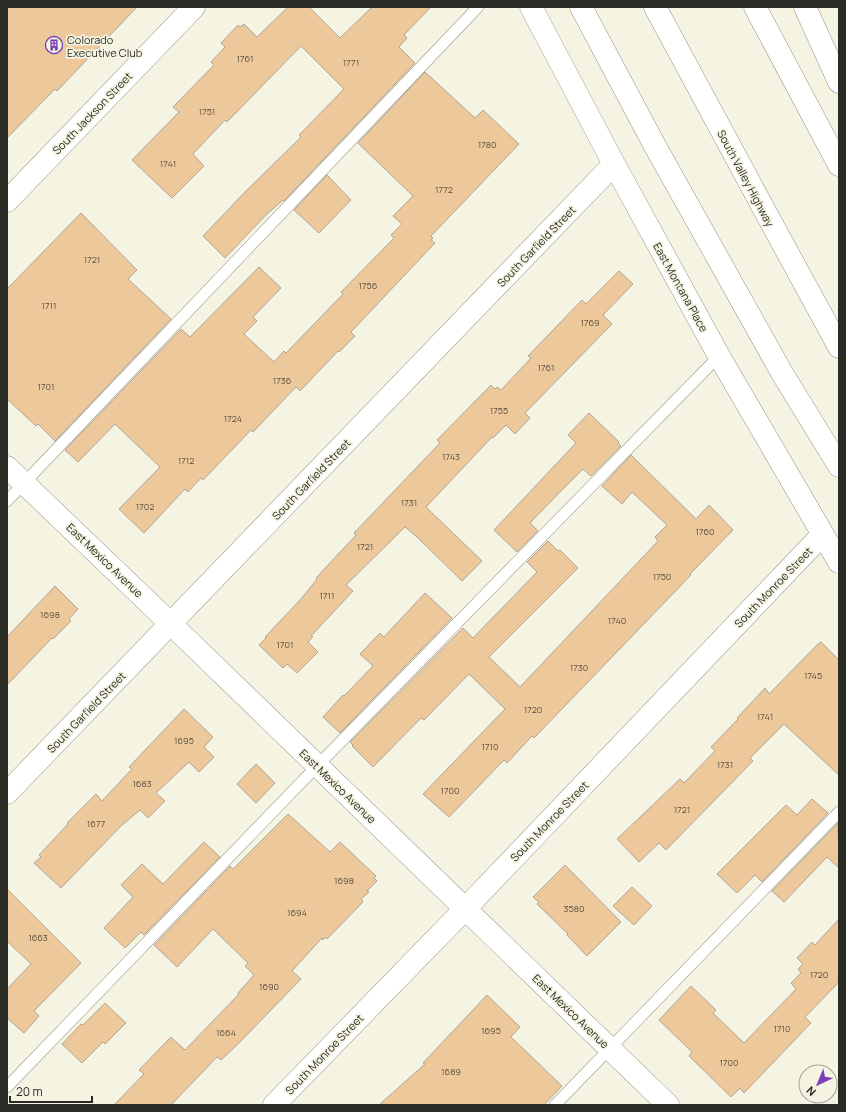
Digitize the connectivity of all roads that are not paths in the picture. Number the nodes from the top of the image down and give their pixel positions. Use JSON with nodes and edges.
{"nodes":[{"id":1,"x":194,"y":7,"type":"edge"},
{"id":2,"x":478,"y":7,"type":"edge"},
{"id":3,"x":531,"y":7,"type":"edge"},
{"id":4,"x":581,"y":7,"type":"edge"},
{"id":5,"x":655,"y":7,"type":"edge"},
{"id":6,"x":754,"y":7,"type":"edge"},
{"id":7,"x":805,"y":7,"type":"edge"},
{"id":8,"x":839,"y":82,"type":"edge"},
{"id":9,"x":614,"y":164,"type":"junction"},
{"id":10,"x":839,"y":165,"type":"edge"},
{"id":11,"x":7,"y":201,"type":"edge"},
{"id":12,"x":839,"y":347,"type":"edge"},
{"id":13,"x":719,"y":356,"type":"junction"},
{"id":14,"x":839,"y":466,"type":"edge"},
{"id":15,"x":7,"y":467,"type":"edge"},
{"id":16,"x":24,"y":483,"type":"junction"},
{"id":17,"x":7,"y":501,"type":"edge"},
{"id":18,"x":822,"y":536,"type":"junction"},
{"id":19,"x":839,"y":562,"type":"edge"},
{"id":20,"x":172,"y":624,"type":"junction"},
{"id":21,"x":317,"y":766,"type":"junction"},
{"id":22,"x":7,"y":793,"type":"edge"},
{"id":23,"x":839,"y":812,"type":"edge"},
{"id":24,"x":465,"y":909,"type":"junction"},
{"id":25,"x":609,"y":1048,"type":"junction"},
{"id":26,"x":7,"y":1087,"type":"edge"},
{"id":27,"x":274,"y":1105,"type":"edge"},
{"id":28,"x":554,"y":1105,"type":"edge"},
{"id":29,"x":668,"y":1105,"type":"edge"}],
"edges":[{"from":1,"to":11,"type":"main road","name":"South Jackson Street"},
{"from":2,"to":16,"type":"lane"},
{"from":3,"to":9,"type":"main road","name":"East Montana Place"},
{"from":4,"to":14,"type":"main road"},
{"from":5,"to":12,"type":"main road","name":"South Valley Highway"},
{"from":6,"to":10,"type":"main road"},
{"from":7,"to":8,"type":"main road"},
{"from":9,"to":13,"type":"main road","name":"East Montana Place"},
{"from":9,"to":20,"type":"main road","name":"South Garfield Street"},
{"from":13,"to":18,"type":"main road","name":"East Montana Place"},
{"from":13,"to":21,"type":"lane"},
{"from":15,"to":16,"type":"main road","name":"East Mexico Avenue"},
{"from":16,"to":17,"type":"lane"},
{"from":16,"to":20,"type":"main road","name":"East Mexico Avenue"},
{"from":18,"to":19,"type":"main road","name":"East Montana Place"},
{"from":18,"to":24,"type":"main road","name":"South Monroe Street"},
{"from":20,"to":21,"type":"main road","name":"East Mexico Avenue"},
{"from":20,"to":22,"type":"main road","name":"South Garfield Street"},
{"from":21,"to":24,"type":"main road","name":"East Mexico Avenue"},
{"from":21,"to":26,"type":"lane"},
{"from":23,"to":25,"type":"lane"},
{"from":24,"to":25,"type":"main road","name":"East Mexico Avenue"},
{"from":24,"to":27,"type":"main road","name":"South Monroe Street"},
{"from":25,"to":28,"type":"lane"},
{"from":25,"to":29,"type":"main road","name":"East Mexico Avenue"}]}
